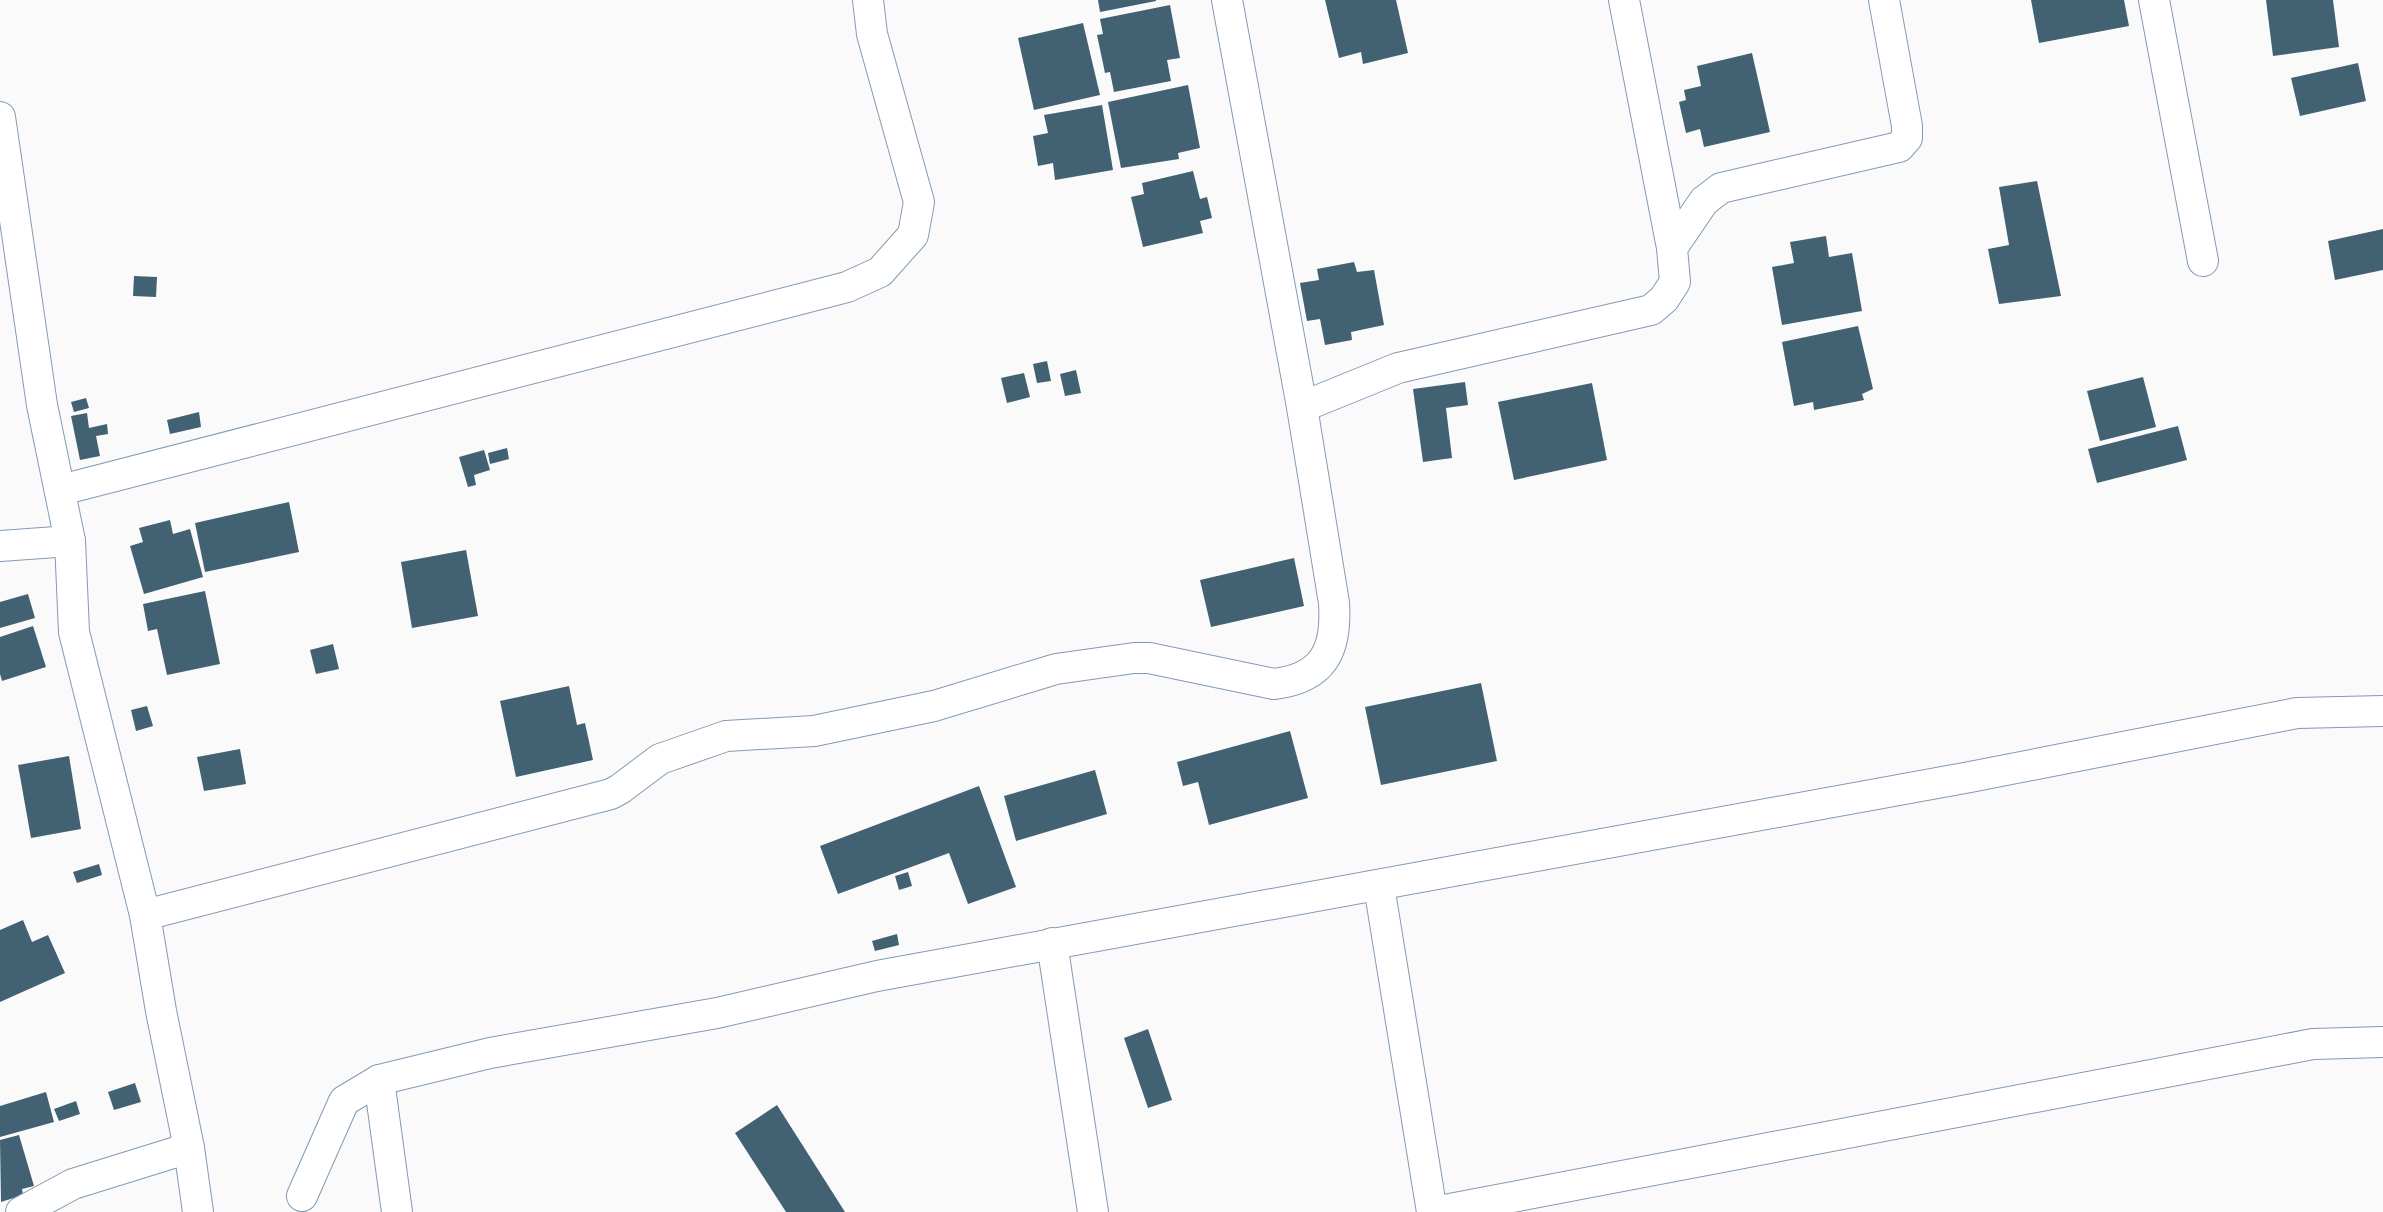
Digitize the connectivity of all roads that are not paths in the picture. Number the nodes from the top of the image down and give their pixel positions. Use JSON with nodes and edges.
{"nodes":[{"id":1,"x":868,"y":0,"type":"edge"},
{"id":2,"x":1227,"y":0,"type":"edge"},
{"id":3,"x":1624,"y":0,"type":"edge"},
{"id":4,"x":1884,"y":0,"type":"edge"},
{"id":5,"x":2154,"y":0,"type":"edge"},
{"id":6,"x":0,"y":117,"type":"edge"},
{"id":7,"x":1672,"y":248,"type":"junction"},
{"id":8,"x":2203,"y":261,"type":"dead end"},
{"id":9,"x":1302,"y":407,"type":"junction"},
{"id":10,"x":61,"y":490,"type":"junction"},
{"id":11,"x":70,"y":541,"type":"junction"},
{"id":12,"x":0,"y":545,"type":"edge"},
{"id":13,"x":2383,"y":711,"type":"edge"},
{"id":14,"x":1379,"y":886,"type":"junction"},
{"id":15,"x":145,"y":915,"type":"junction"},
{"id":16,"x":1052,"y":943,"type":"junction"},
{"id":17,"x":2383,"y":1042,"type":"edge"},
{"id":18,"x":379,"y":1080,"type":"junction"},
{"id":19,"x":189,"y":1148,"type":"junction"},
{"id":20,"x":302,"y":1196,"type":"dead end"},
{"id":21,"x":21,"y":1212,"type":"edge"},
{"id":22,"x":198,"y":1212,"type":"edge"},
{"id":23,"x":397,"y":1212,"type":"edge"},
{"id":24,"x":1093,"y":1212,"type":"edge"},
{"id":25,"x":1433,"y":1212,"type":"edge"}],
"edges":[{"from":1,"to":10,"type":"street"},
{"from":2,"to":9,"type":"street"},
{"from":3,"to":7,"type":"street"},
{"from":4,"to":7,"type":"street"},
{"from":5,"to":8,"type":"street"},
{"from":6,"to":10,"type":"street"},
{"from":7,"to":9,"type":"street"},
{"from":9,"to":15,"type":"street"},
{"from":10,"to":11,"type":"street"},
{"from":11,"to":12,"type":"street"},
{"from":11,"to":15,"type":"street"},
{"from":13,"to":14,"type":"street"},
{"from":14,"to":16,"type":"street"},
{"from":14,"to":25,"type":"street"},
{"from":15,"to":19,"type":"street"},
{"from":16,"to":18,"type":"street"},
{"from":16,"to":24,"type":"street"},
{"from":17,"to":25,"type":"street"},
{"from":18,"to":20,"type":"street"},
{"from":18,"to":23,"type":"street"},
{"from":19,"to":21,"type":"street"},
{"from":19,"to":22,"type":"street"}]}
